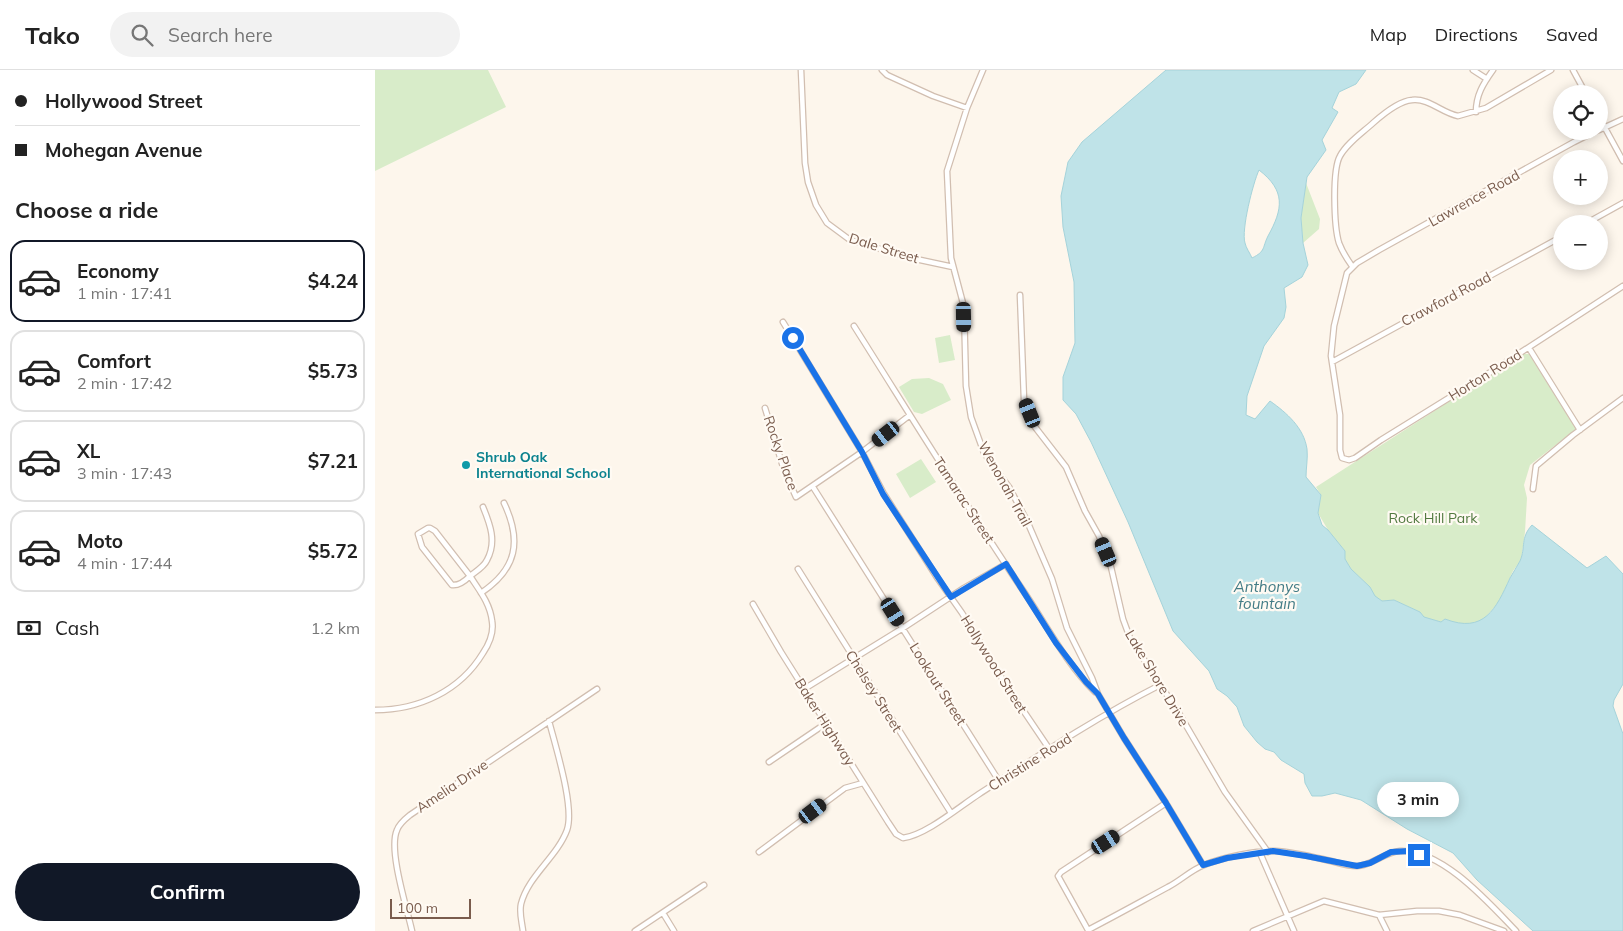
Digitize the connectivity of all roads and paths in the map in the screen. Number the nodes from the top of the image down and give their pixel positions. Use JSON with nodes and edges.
{"nodes":[{"id":1,"x":801,"y":70,"type":"edge"},
{"id":2,"x":1473,"y":70,"type":"edge"},
{"id":3,"x":1493,"y":70,"type":"edge"},
{"id":4,"x":1551,"y":70,"type":"edge"},
{"id":5,"x":1573,"y":70,"type":"edge"},
{"id":6,"x":883,"y":71,"type":"edge"},
{"id":7,"x":981,"y":71,"type":"edge"},
{"id":8,"x":1487,"y":79,"type":"junction"},
{"id":9,"x":1581,"y":85,"type":"edge"},
{"id":10,"x":967,"y":108,"type":"junction"},
{"id":11,"x":1476,"y":112,"type":"junction"},
{"id":12,"x":1623,"y":119,"type":"edge"},
{"id":13,"x":1608,"y":125,"type":"edge"},
{"id":14,"x":1608,"y":134,"type":"edge"},
{"id":15,"x":1578,"y":140,"type":"edge"},
{"id":16,"x":1623,"y":161,"type":"edge"},
{"id":17,"x":1623,"y":203,"type":"edge"},
{"id":18,"x":1601,"y":215,"type":"edge"},
{"id":19,"x":1553,"y":241,"type":"edge"},
{"id":20,"x":1352,"y":266,"type":"junction"},
{"id":21,"x":953,"y":267,"type":"junction"},
{"id":22,"x":1623,"y":286,"type":"edge"},
{"id":23,"x":1020,"y":295,"type":"dead end"},
{"id":24,"x":783,"y":322,"type":"dead end"},
{"id":25,"x":854,"y":326,"type":"dead end"},
{"id":26,"x":1529,"y":348,"type":"junction"},
{"id":27,"x":1332,"y":362,"type":"junction"},
{"id":28,"x":1623,"y":398,"type":"edge"},
{"id":29,"x":765,"y":408,"type":"dead end"},
{"id":30,"x":910,"y":415,"type":"junction"},
{"id":31,"x":1580,"y":430,"type":"junction"},
{"id":32,"x":862,"y":452,"type":"junction"},
{"id":33,"x":813,"y":487,"type":"junction"},
{"id":34,"x":1533,"y":489,"type":"dead end"},
{"id":35,"x":504,"y":502,"type":"dead end"},
{"id":36,"x":483,"y":507,"type":"dead end"},
{"id":37,"x":1006,"y":564,"type":"junction"},
{"id":38,"x":798,"y":570,"type":"dead end"},
{"id":39,"x":470,"y":576,"type":"junction"},
{"id":40,"x":481,"y":592,"type":"junction"},
{"id":41,"x":951,"y":597,"type":"junction"},
{"id":42,"x":753,"y":604,"type":"dead end"},
{"id":43,"x":903,"y":628,"type":"junction"},
{"id":44,"x":854,"y":658,"type":"junction"},
{"id":45,"x":1160,"y":685,"type":"junction"},
{"id":46,"x":597,"y":689,"type":"dead end"},
{"id":47,"x":804,"y":689,"type":"junction"},
{"id":48,"x":1098,"y":694,"type":"junction"},
{"id":49,"x":375,"y":710,"type":"edge"},
{"id":50,"x":1109,"y":713,"type":"junction"},
{"id":51,"x":549,"y":721,"type":"junction"},
{"id":52,"x":825,"y":724,"type":"junction"},
{"id":53,"x":1050,"y":750,"type":"junction"},
{"id":54,"x":769,"y":762,"type":"dead end"},
{"id":55,"x":999,"y":781,"type":"junction"},
{"id":56,"x":863,"y":783,"type":"junction"},
{"id":57,"x":1166,"y":803,"type":"junction"},
{"id":58,"x":951,"y":813,"type":"junction"},
{"id":59,"x":900,"y":838,"type":"joint"},
{"id":60,"x":759,"y":852,"type":"dead end"},
{"id":61,"x":1268,"y":852,"type":"junction"},
{"id":62,"x":1260,"y":853,"type":"junction"},
{"id":63,"x":1203,"y":865,"type":"junction"},
{"id":64,"x":704,"y":885,"type":"dead end"},
{"id":65,"x":663,"y":913,"type":"junction"},
{"id":66,"x":1379,"y":915,"type":"junction"},
{"id":67,"x":1287,"y":917,"type":"junction"},
{"id":68,"x":1088,"y":930,"type":"edge"},
{"id":69,"x":412,"y":931,"type":"edge"},
{"id":70,"x":523,"y":931,"type":"edge"},
{"id":71,"x":635,"y":931,"type":"edge"},
{"id":72,"x":674,"y":931,"type":"edge"},
{"id":73,"x":1253,"y":931,"type":"edge"},
{"id":74,"x":1293,"y":931,"type":"edge"},
{"id":75,"x":1387,"y":931,"type":"edge"},
{"id":76,"x":1504,"y":931,"type":"edge"},
{"id":77,"x":1516,"y":931,"type":"edge"}],
"edges":[{"from":1,"to":21,"type":"street","name":"Dale Street"},
{"from":2,"to":8,"type":"street"},
{"from":3,"to":8,"type":"street"},
{"from":4,"to":11,"type":"street"},
{"from":5,"to":9,"type":"street"},
{"from":6,"to":10,"type":"street"},
{"from":7,"to":10,"type":"street","name":"Wenonah Trail"},
{"from":8,"to":11,"type":"street"},
{"from":10,"to":21,"type":"street","name":"Wenonah Trail"},
{"from":11,"to":20,"type":"street"},
{"from":12,"to":13,"type":"street","name":"Lawrence Road"},
{"from":14,"to":16,"type":"street"},
{"from":15,"to":20,"type":"street","name":"Lawrence Road"},
{"from":17,"to":18,"type":"street"},
{"from":19,"to":27,"type":"street","name":"Crawford Road"},
{"from":20,"to":27,"type":"street"},
{"from":21,"to":48,"type":"street","name":"Wenonah Trail"},
{"from":22,"to":26,"type":"street","name":"Horton Road"},
{"from":23,"to":45,"type":"street","name":"Lake Shore Drive"},
{"from":24,"to":32,"type":"street","name":"Hollywood Street"},
{"from":25,"to":30,"type":"street","name":"Tamarac Street"},
{"from":26,"to":27,"type":"street","name":"Horton Road"},
{"from":26,"to":31,"type":"street"},
{"from":28,"to":31,"type":"street"},
{"from":29,"to":33,"type":"street","name":"Rocky Place"},
{"from":30,"to":32,"type":"street"},
{"from":30,"to":37,"type":"street","name":"Tamarac Street"},
{"from":31,"to":34,"type":"street"},
{"from":32,"to":33,"type":"street"},
{"from":32,"to":41,"type":"street","name":"Hollywood Street"},
{"from":33,"to":43,"type":"street","name":"Lookout Street"},
{"from":35,"to":40,"type":"street"},
{"from":36,"to":39,"type":"street"},
{"from":37,"to":41,"type":"street"},
{"from":37,"to":48,"type":"street","name":"Tamarac Street"},
{"from":38,"to":44,"type":"street","name":"Chelsey Street"},
{"from":39,"to":39,"type":"street"},
{"from":39,"to":40,"type":"street"},
{"from":40,"to":49,"type":"street"},
{"from":41,"to":43,"type":"street"},
{"from":41,"to":53,"type":"street","name":"Hollywood Street"},
{"from":42,"to":47,"type":"street","name":"Baker Highway"},
{"from":43,"to":44,"type":"street"},
{"from":43,"to":55,"type":"street","name":"Lookout Street"},
{"from":44,"to":47,"type":"street"},
{"from":44,"to":58,"type":"street","name":"Chelsey Street"},
{"from":45,"to":50,"type":"street","name":"Christine Road"},
{"from":45,"to":61,"type":"street","name":"Lake Shore Drive"},
{"from":46,"to":51,"type":"street","name":"Amelia Drive"},
{"from":47,"to":52,"type":"street","name":"Baker Highway"},
{"from":48,"to":50,"type":"street","name":"Wenonah Trail"},
{"from":50,"to":53,"type":"street","name":"Christine Road"},
{"from":50,"to":57,"type":"street","name":"Wenonah Trail"},
{"from":51,"to":69,"type":"street","name":"Amelia Drive"},
{"from":51,"to":70,"type":"street"},
{"from":52,"to":54,"type":"street"},
{"from":52,"to":56,"type":"street","name":"Baker Highway"},
{"from":53,"to":55,"type":"street","name":"Christine Road"},
{"from":55,"to":58,"type":"street","name":"Christine Road"},
{"from":56,"to":59,"type":"street","name":"Baker Highway"},
{"from":56,"to":60,"type":"street"},
{"from":57,"to":63,"type":"street","name":"Wenonah Trail"},
{"from":57,"to":68,"type":"street"},
{"from":58,"to":59,"type":"street","name":"Christine Road"},
{"from":61,"to":62,"type":"street"},
{"from":61,"to":77,"type":"street"},
{"from":62,"to":63,"type":"street"},
{"from":62,"to":67,"type":"street"},
{"from":63,"to":68,"type":"street"},
{"from":64,"to":65,"type":"street"},
{"from":65,"to":71,"type":"street"},
{"from":65,"to":72,"type":"street"},
{"from":66,"to":67,"type":"street"},
{"from":66,"to":75,"type":"street"},
{"from":66,"to":76,"type":"street"},
{"from":67,"to":73,"type":"street"},
{"from":67,"to":74,"type":"street"}]}
